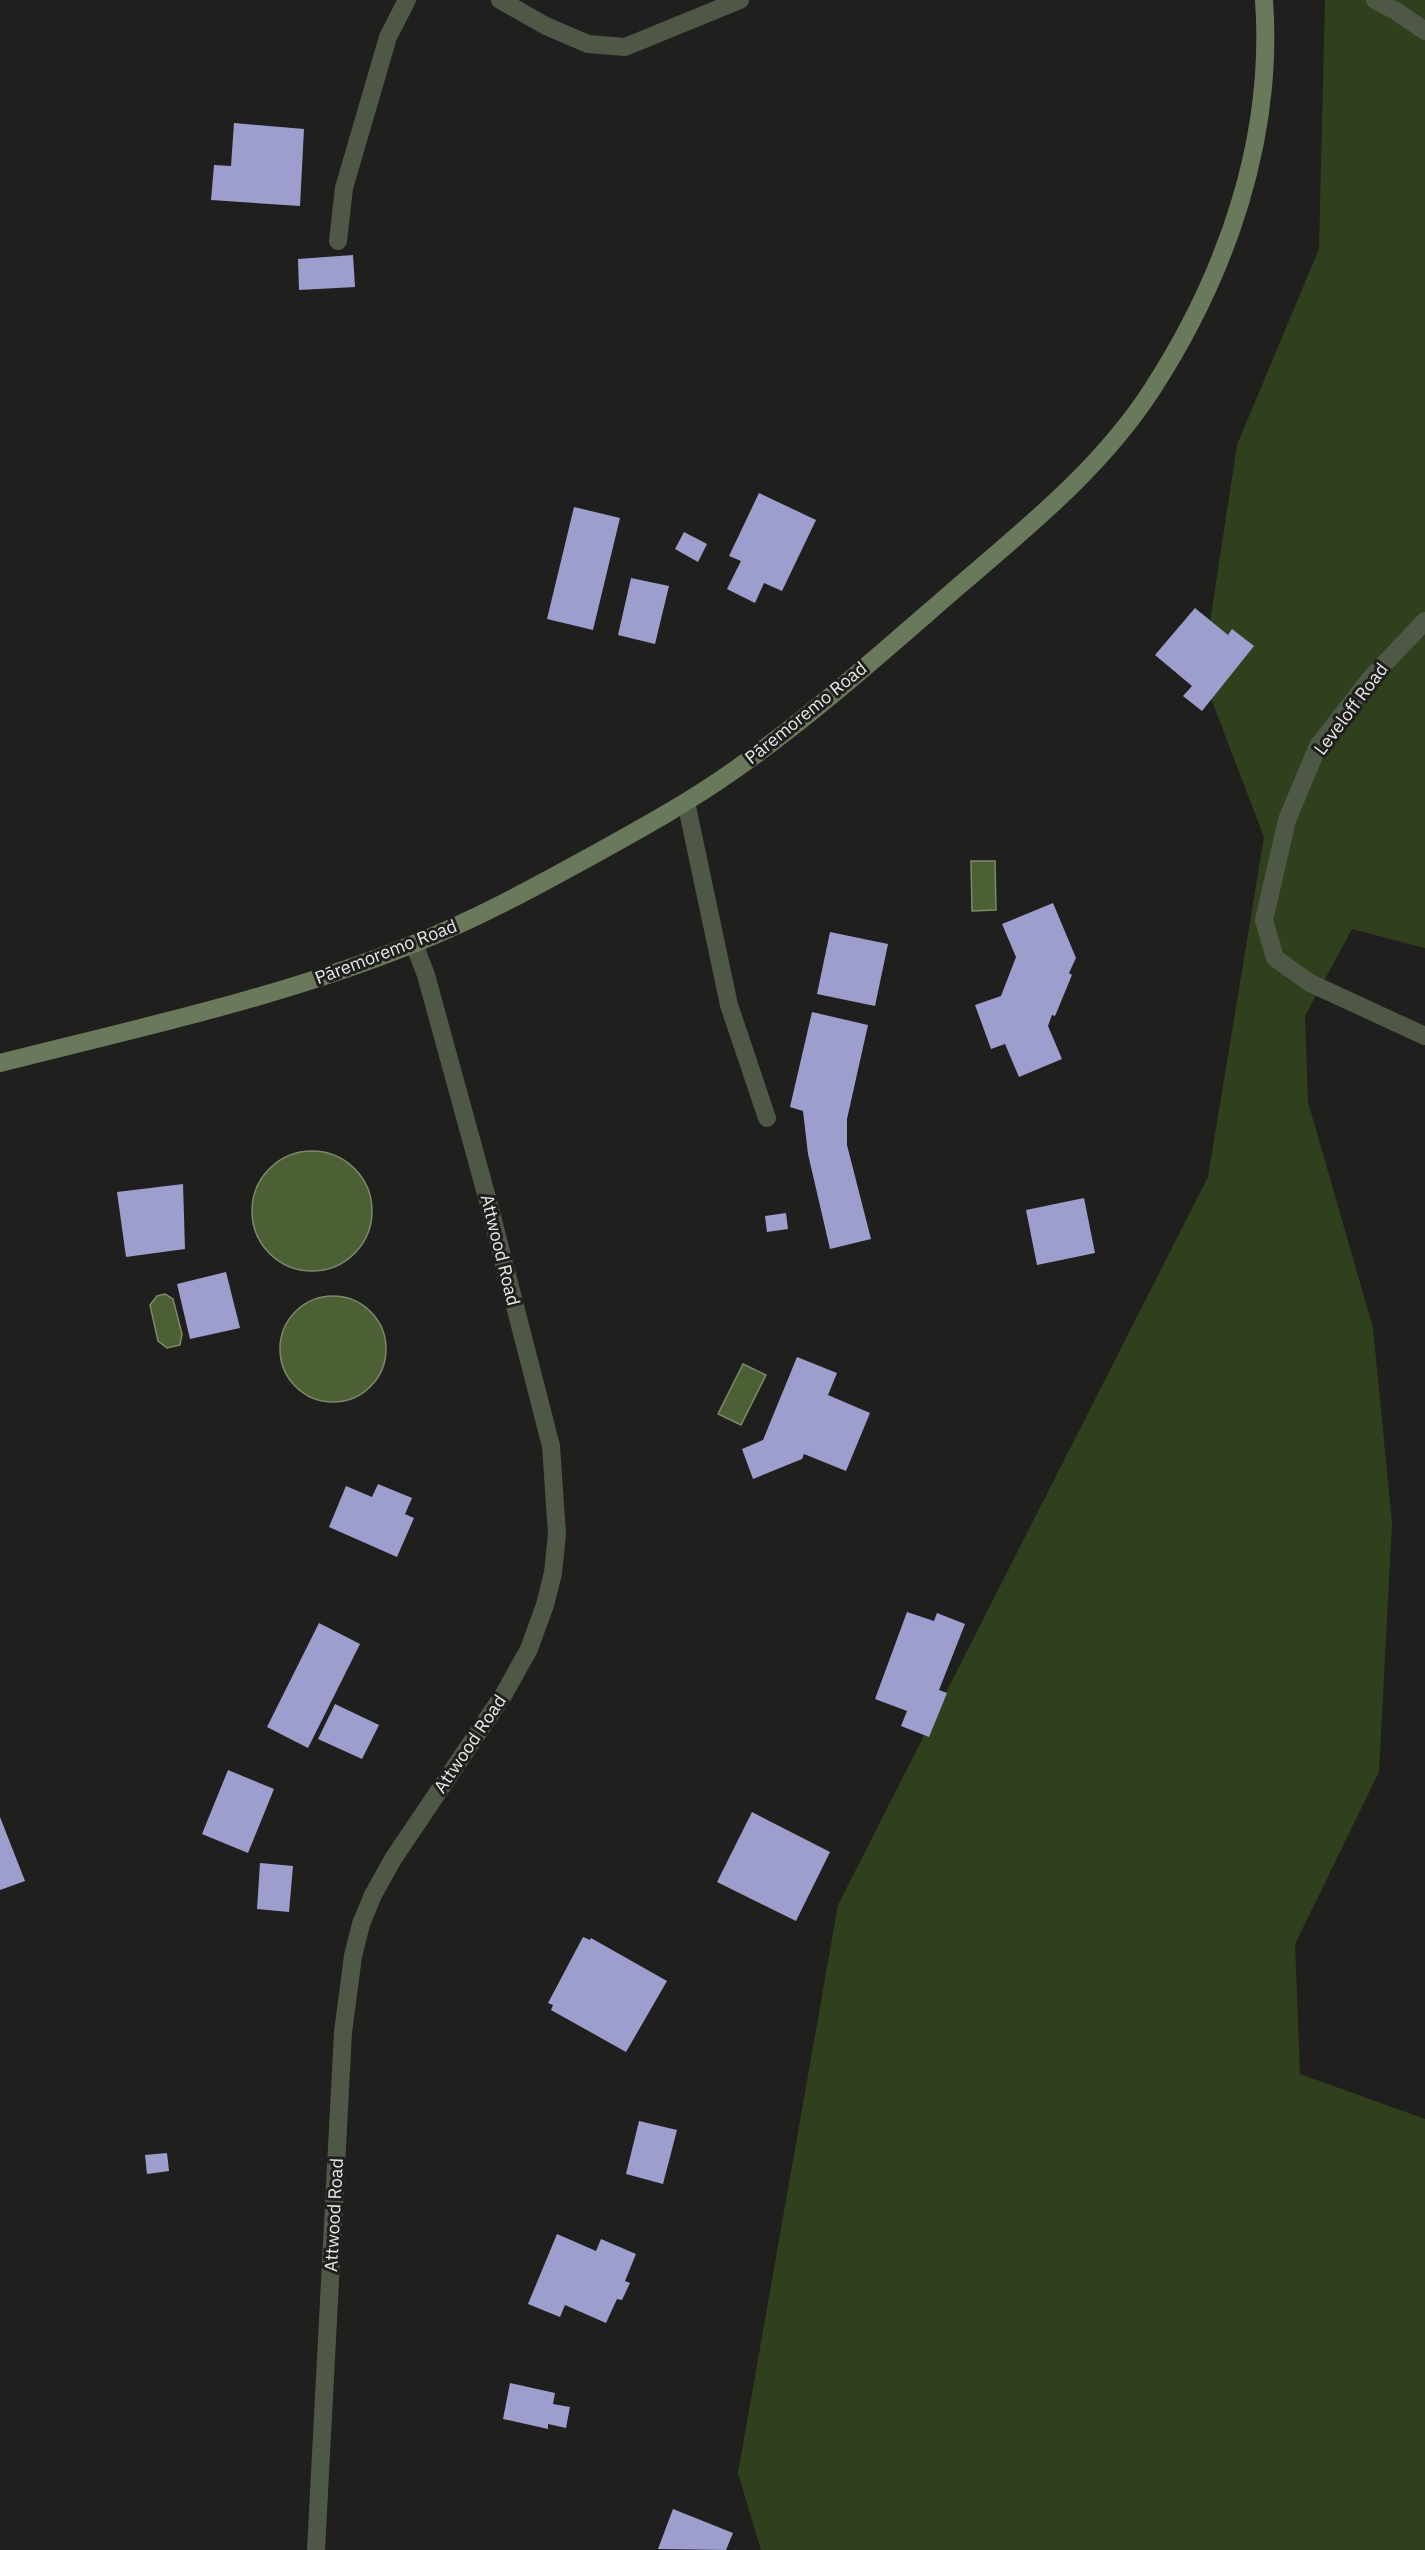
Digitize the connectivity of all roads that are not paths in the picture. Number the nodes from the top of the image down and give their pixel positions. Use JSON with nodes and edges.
{"nodes":[{"id":1,"x":407,"y":0,"type":"edge"},
{"id":2,"x":500,"y":0,"type":"edge"},
{"id":3,"x":740,"y":0,"type":"edge"},
{"id":4,"x":1264,"y":0,"type":"edge"},
{"id":5,"x":1375,"y":0,"type":"edge"},
{"id":6,"x":1425,"y":31,"type":"edge"},
{"id":7,"x":338,"y":241,"type":"dead end"},
{"id":8,"x":1425,"y":621,"type":"edge"},
{"id":9,"x":686,"y":802,"type":"junction"},
{"id":10,"x":414,"y":944,"type":"junction"},
{"id":11,"x":1425,"y":1035,"type":"edge"},
{"id":12,"x":0,"y":1063,"type":"edge"},
{"id":13,"x":767,"y":1118,"type":"dead end"},
{"id":14,"x":316,"y":2550,"type":"edge"}],
"edges":[{"from":1,"to":7,"type":"street"},
{"from":2,"to":3,"type":"street"},
{"from":4,"to":9,"type":"street","name":"Pāremoremo Road"},
{"from":5,"to":6,"type":"street"},
{"from":8,"to":11,"type":"street","name":"Leveloff Road"},
{"from":9,"to":10,"type":"street","name":"Pāremoremo Road"},
{"from":9,"to":13,"type":"street"},
{"from":10,"to":12,"type":"street","name":"Pāremoremo Road"},
{"from":10,"to":14,"type":"street","name":"Attwood Road"}]}
